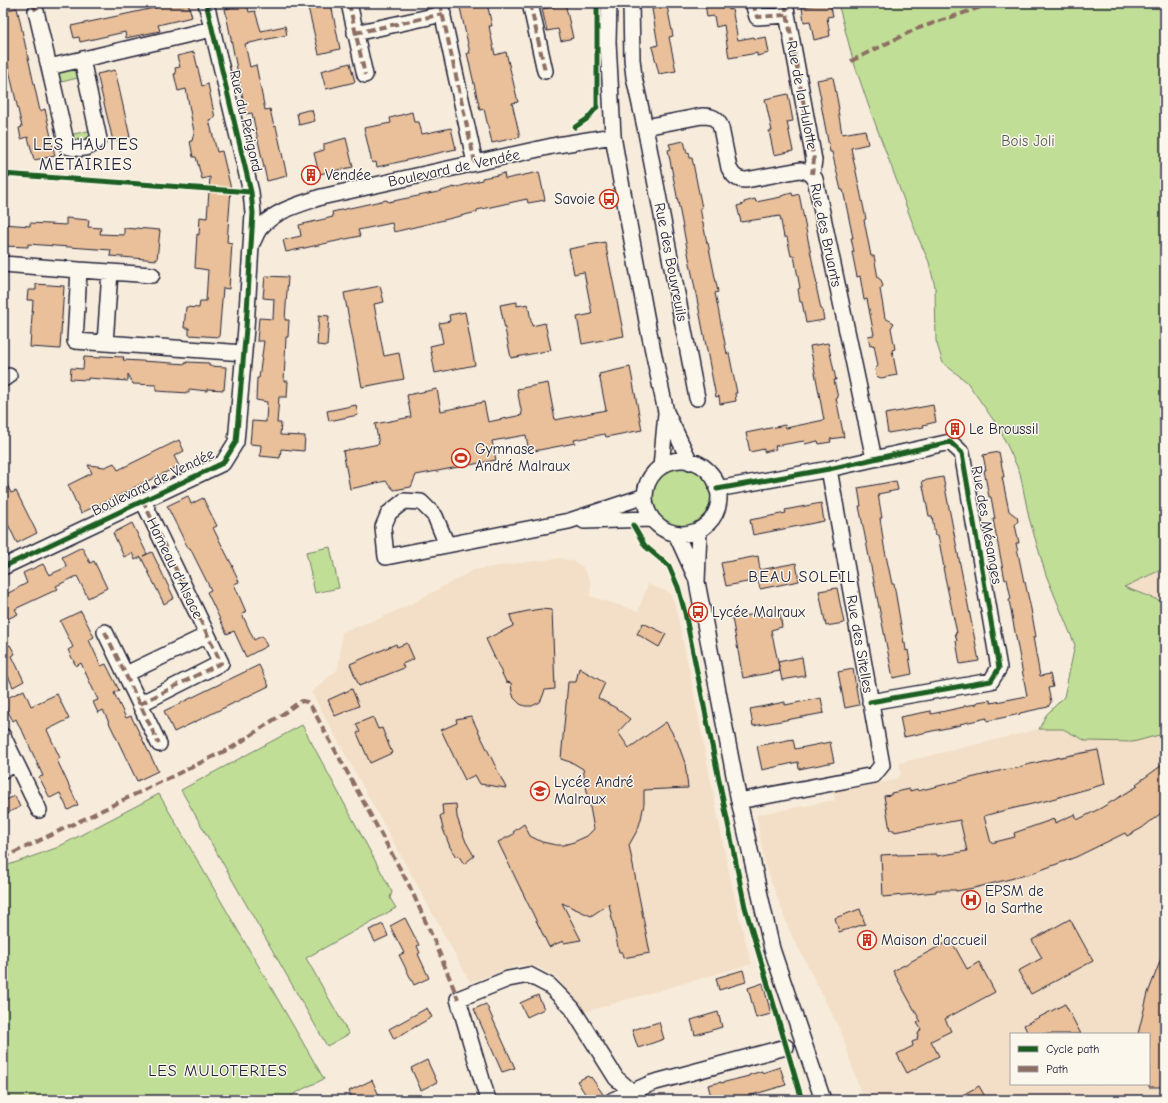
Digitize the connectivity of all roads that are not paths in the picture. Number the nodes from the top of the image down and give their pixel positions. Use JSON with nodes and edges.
{"nodes":[{"id":1,"x":206,"y":3,"type":"edge"},
{"id":2,"x":349,"y":3,"type":"edge"},
{"id":3,"x":530,"y":3,"type":"edge"},
{"id":4,"x":609,"y":3,"type":"edge"},
{"id":5,"x":631,"y":3,"type":"edge"},
{"id":6,"x":753,"y":3,"type":"edge"},
{"id":7,"x":442,"y":8,"type":"edge"},
{"id":8,"x":786,"y":9,"type":"edge"},
{"id":9,"x":36,"y":10,"type":"dead end"},
{"id":10,"x":212,"y":29,"type":"junction"},
{"id":11,"x":356,"y":33,"type":"junction"},
{"id":12,"x":82,"y":59,"type":"junction"},
{"id":13,"x":49,"y":67,"type":"junction"},
{"id":14,"x":545,"y":71,"type":"dead end"},
{"id":15,"x":365,"y":75,"type":"dead end"},
{"id":16,"x":645,"y":127,"type":"junction"},
{"id":17,"x":613,"y":136,"type":"junction"},
{"id":18,"x":475,"y":163,"type":"junction"},
{"id":19,"x":812,"y":174,"type":"junction"},
{"id":20,"x":250,"y":247,"type":"junction"},
{"id":21,"x":3,"y":264,"type":"edge"},
{"id":22,"x":79,"y":270,"type":"junction"},
{"id":23,"x":110,"y":272,"type":"junction"},
{"id":24,"x":152,"y":275,"type":"dead end"},
{"id":25,"x":105,"y":343,"type":"junction"},
{"id":26,"x":244,"y":353,"type":"junction"},
{"id":27,"x":697,"y":398,"type":"dead end"},
{"id":28,"x":666,"y":412,"type":"junction"},
{"id":29,"x":874,"y":460,"type":"junction"},
{"id":30,"x":690,"y":462,"type":"junction"},
{"id":31,"x":661,"y":467,"type":"junction"},
{"id":32,"x":829,"y":469,"type":"junction"},
{"id":33,"x":717,"y":489,"type":"junction"},
{"id":34,"x":645,"y":496,"type":"junction"},
{"id":35,"x":143,"y":501,"type":"junction"},
{"id":36,"x":652,"y":519,"type":"junction"},
{"id":37,"x":569,"y":521,"type":"junction"},
{"id":38,"x":698,"y":530,"type":"junction"},
{"id":39,"x":676,"y":534,"type":"junction"},
{"id":40,"x":447,"y":545,"type":"junction"},
{"id":41,"x":4,"y":565,"type":"edge"},
{"id":42,"x":697,"y":582,"type":"junction"},
{"id":43,"x":105,"y":632,"type":"dead end"},
{"id":44,"x":207,"y":635,"type":"junction"},
{"id":45,"x":126,"y":674,"type":"junction"},
{"id":46,"x":870,"y":702,"type":"junction"},
{"id":47,"x":140,"y":704,"type":"junction"},
{"id":48,"x":3,"y":736,"type":"edge"},
{"id":49,"x":159,"y":744,"type":"dead end"},
{"id":50,"x":9,"y":767,"type":"edge"},
{"id":51,"x":740,"y":801,"type":"junction"},
{"id":52,"x":39,"y":810,"type":"dead end"},
{"id":53,"x":786,"y":1047,"type":"dead end"},
{"id":54,"x":634,"y":1096,"type":"edge"},
{"id":55,"x":488,"y":1100,"type":"edge"},
{"id":56,"x":614,"y":1100,"type":"edge"},
{"id":57,"x":823,"y":1100,"type":"edge"}],
"edges":[{"from":1,"to":10,"type":"street","name":"Rue du Périgord"},
{"from":2,"to":11,"type":"street"},
{"from":3,"to":14,"type":"street"},
{"from":4,"to":17,"type":"street"},
{"from":5,"to":16,"type":"street","name":"Rue des Bouvreuils"},
{"from":6,"to":8,"type":"street","name":"Rue de la Hulotte"},
{"from":7,"to":11,"type":"street"},
{"from":7,"to":18,"type":"street"},
{"from":8,"to":19,"type":"street","name":"Rue de la Hulotte"},
{"from":9,"to":13,"type":"street"},
{"from":10,"to":12,"type":"street"},
{"from":10,"to":20,"type":"street","name":"Rue du Périgord"},
{"from":11,"to":15,"type":"street"},
{"from":12,"to":13,"type":"street"},
{"from":12,"to":13,"type":"street"},
{"from":16,"to":19,"type":"street","name":"Rue des Bruants"},
{"from":16,"to":27,"type":"street","name":"Rue des Bouvreuils"},
{"from":17,"to":18,"type":"street","name":"Boulevard de Vendée"},
{"from":17,"to":28,"type":"street"},
{"from":18,"to":20,"type":"street","name":"Boulevard de Vendée"},
{"from":19,"to":29,"type":"street","name":"Rue des Bruants"},
{"from":20,"to":26,"type":"street","name":"Boulevard de Vendée"},
{"from":21,"to":22,"type":"street"},
{"from":22,"to":23,"type":"street"},
{"from":22,"to":25,"type":"street"},
{"from":23,"to":24,"type":"street"},
{"from":23,"to":25,"type":"street"},
{"from":25,"to":26,"type":"street"},
{"from":26,"to":35,"type":"street","name":"Boulevard de Vendée"},
{"from":28,"to":30,"type":"street"},
{"from":28,"to":31,"type":"street"},
{"from":29,"to":32,"type":"street","name":"Rue des Mésanges"},
{"from":29,"to":46,"type":"street","name":"Rue des Mésanges"},
{"from":30,"to":31,"type":"street"},
{"from":30,"to":33,"type":"street"},
{"from":31,"to":34,"type":"street"},
{"from":32,"to":33,"type":"street","name":"Rue des Mésanges"},
{"from":32,"to":46,"type":"street","name":"Rue des Sitelles"},
{"from":33,"to":38,"type":"street"},
{"from":34,"to":36,"type":"street"},
{"from":34,"to":37,"type":"street"},
{"from":35,"to":41,"type":"street","name":"Boulevard de Vendée"},
{"from":35,"to":44,"type":"street","name":"Hameau d'Alsace"},
{"from":36,"to":37,"type":"street"},
{"from":36,"to":39,"type":"street"},
{"from":37,"to":40,"type":"street"},
{"from":38,"to":39,"type":"street"},
{"from":38,"to":42,"type":"street"},
{"from":39,"to":42,"type":"street"},
{"from":40,"to":40,"type":"street"},
{"from":42,"to":51,"type":"street"},
{"from":43,"to":45,"type":"street"},
{"from":44,"to":45,"type":"street","name":"Hameau d'Alsace"},
{"from":44,"to":47,"type":"street","name":"Hameau d'Alsace"},
{"from":45,"to":47,"type":"street"},
{"from":46,"to":51,"type":"street","name":"Rue des Sitelles"},
{"from":47,"to":49,"type":"street"},
{"from":48,"to":50,"type":"street"},
{"from":50,"to":52,"type":"street"},
{"from":51,"to":57,"type":"street"},
{"from":53,"to":54,"type":"street"},
{"from":54,"to":55,"type":"street"},
{"from":54,"to":56,"type":"street"}]}
